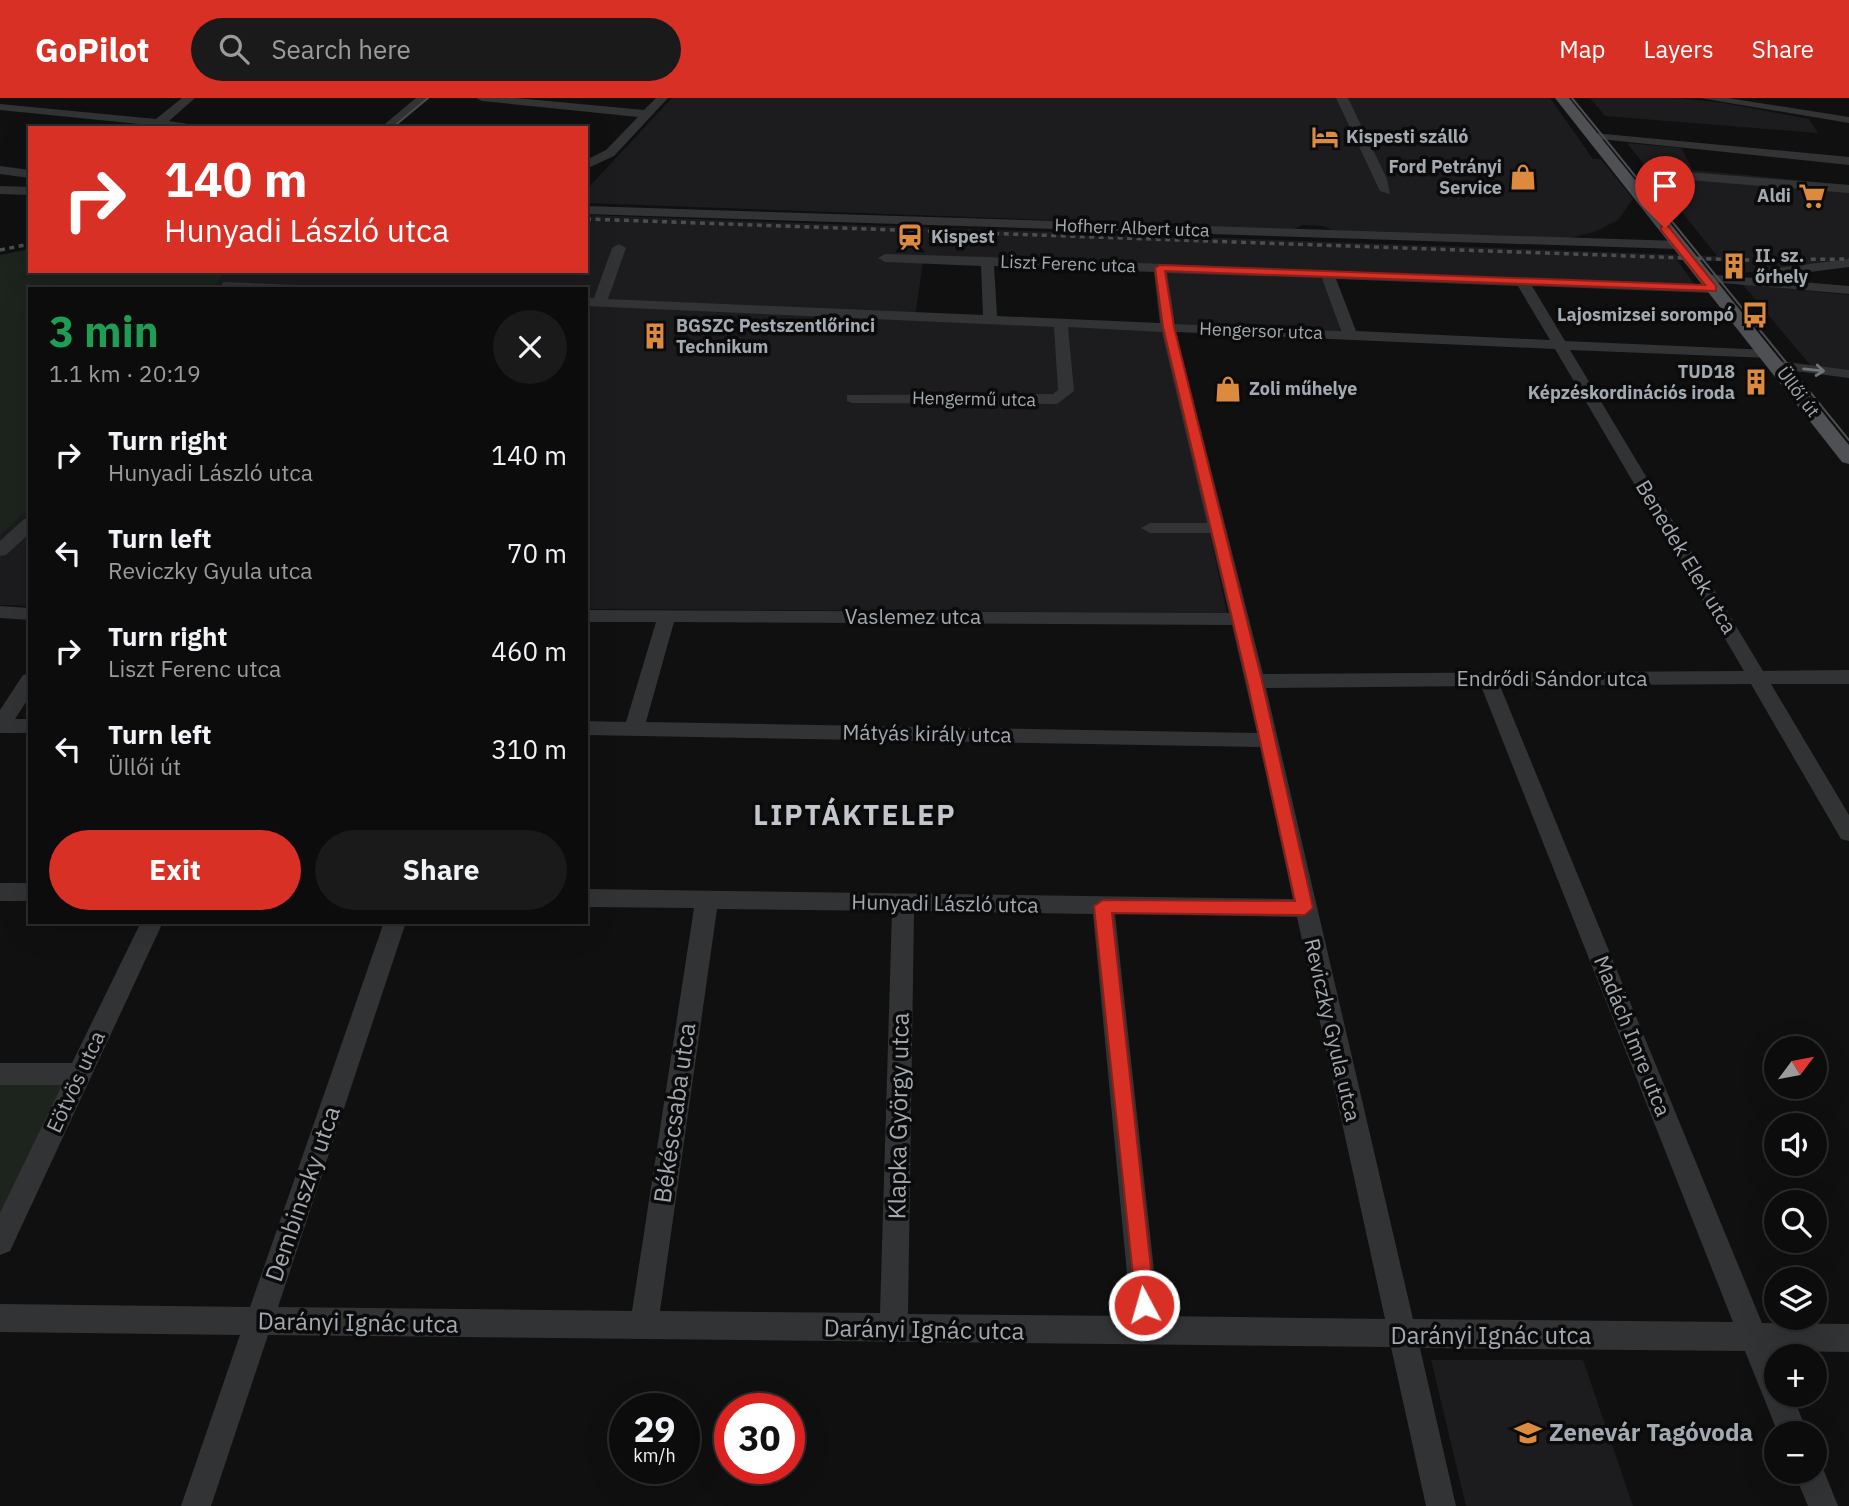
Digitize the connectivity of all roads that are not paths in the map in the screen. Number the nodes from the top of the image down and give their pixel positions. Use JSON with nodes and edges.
{"nodes":[{"id":1,"x":189,"y":98,"type":"edge"},
{"id":2,"x":423,"y":98,"type":"edge"},
{"id":3,"x":482,"y":98,"type":"edge"},
{"id":4,"x":662,"y":98,"type":"edge"},
{"id":5,"x":1342,"y":98,"type":"edge"},
{"id":6,"x":1562,"y":98,"type":"edge"},
{"id":7,"x":1706,"y":98,"type":"edge"},
{"id":8,"x":435,"y":102,"type":"dead end"},
{"id":9,"x":0,"y":107,"type":"edge"},
{"id":10,"x":646,"y":114,"type":"junction"},
{"id":11,"x":1849,"y":120,"type":"edge"},
{"id":12,"x":156,"y":125,"type":"edge"},
{"id":13,"x":388,"y":126,"type":"edge"},
{"id":14,"x":405,"y":126,"type":"edge"},
{"id":15,"x":1594,"y":136,"type":"junction"},
{"id":16,"x":1849,"y":161,"type":"edge"},
{"id":17,"x":588,"y":165,"type":"edge"},
{"id":18,"x":0,"y":170,"type":"edge"},
{"id":19,"x":28,"y":174,"type":"edge"},
{"id":20,"x":1629,"y":184,"type":"junction"},
{"id":21,"x":1849,"y":189,"type":"edge"},
{"id":22,"x":0,"y":190,"type":"edge"},
{"id":23,"x":28,"y":191,"type":"edge"},
{"id":24,"x":1386,"y":191,"type":"dead end"},
{"id":25,"x":588,"y":210,"type":"edge"},
{"id":26,"x":1678,"y":245,"type":"junction"},
{"id":27,"x":618,"y":248,"type":"dead end"},
{"id":28,"x":885,"y":258,"type":"dead end"},
{"id":29,"x":987,"y":261,"type":"junction"},
{"id":30,"x":1849,"y":263,"type":"edge"},
{"id":31,"x":1160,"y":268,"type":"junction"},
{"id":32,"x":236,"y":273,"type":"edge"},
{"id":33,"x":1327,"y":274,"type":"junction"},
{"id":34,"x":1735,"y":279,"type":"junction"},
{"id":35,"x":1522,"y":282,"type":"junction"},
{"id":36,"x":1708,"y":283,"type":"junction"},
{"id":37,"x":225,"y":287,"type":"edge"},
{"id":38,"x":1849,"y":290,"type":"edge"},
{"id":39,"x":593,"y":302,"type":"edge"},
{"id":40,"x":990,"y":320,"type":"junction"},
{"id":41,"x":1061,"y":323,"type":"junction"},
{"id":42,"x":1168,"y":327,"type":"junction"},
{"id":43,"x":1349,"y":333,"type":"junction"},
{"id":44,"x":1559,"y":346,"type":"junction"},
{"id":45,"x":1774,"y":360,"type":"junction"},
{"id":46,"x":1849,"y":374,"type":"edge"},
{"id":47,"x":852,"y":398,"type":"dead end"},
{"id":48,"x":1849,"y":458,"type":"edge"},
{"id":49,"x":28,"y":525,"type":"edge"},
{"id":50,"x":1150,"y":528,"type":"dead end"},
{"id":51,"x":1217,"y":528,"type":"junction"},
{"id":52,"x":0,"y":551,"type":"edge"},
{"id":53,"x":0,"y":612,"type":"edge"},
{"id":54,"x":28,"y":614,"type":"edge"},
{"id":55,"x":588,"y":616,"type":"edge"},
{"id":56,"x":667,"y":616,"type":"junction"},
{"id":57,"x":1239,"y":619,"type":"junction"},
{"id":58,"x":1849,"y":677,"type":"edge"},
{"id":59,"x":1488,"y":678,"type":"junction"},
{"id":60,"x":1758,"y":679,"type":"junction"},
{"id":61,"x":1255,"y":681,"type":"junction"},
{"id":62,"x":28,"y":683,"type":"edge"},
{"id":63,"x":0,"y":726,"type":"edge"},
{"id":64,"x":28,"y":726,"type":"edge"},
{"id":65,"x":588,"y":728,"type":"edge"},
{"id":66,"x":634,"y":729,"type":"junction"},
{"id":67,"x":1268,"y":740,"type":"junction"},
{"id":68,"x":1849,"y":833,"type":"edge"},
{"id":69,"x":0,"y":892,"type":"edge"},
{"id":70,"x":28,"y":892,"type":"edge"},
{"id":71,"x":588,"y":898,"type":"edge"},
{"id":72,"x":707,"y":899,"type":"junction"},
{"id":73,"x":903,"y":904,"type":"junction"},
{"id":74,"x":1103,"y":906,"type":"junction"},
{"id":75,"x":1305,"y":908,"type":"junction"},
{"id":76,"x":151,"y":924,"type":"edge"},
{"id":77,"x":395,"y":924,"type":"edge"},
{"id":78,"x":0,"y":1074,"type":"edge"},
{"id":79,"x":80,"y":1074,"type":"junction"},
{"id":80,"x":0,"y":1242,"type":"edge"},
{"id":81,"x":0,"y":1318,"type":"edge"},
{"id":82,"x":259,"y":1321,"type":"junction"},
{"id":83,"x":644,"y":1326,"type":"junction"},
{"id":84,"x":894,"y":1329,"type":"junction"},
{"id":85,"x":1147,"y":1332,"type":"junction"},
{"id":86,"x":1402,"y":1335,"type":"junction"},
{"id":87,"x":1754,"y":1337,"type":"junction"},
{"id":88,"x":1849,"y":1338,"type":"edge"},
{"id":89,"x":1764,"y":1362,"type":"edge"},
{"id":90,"x":1813,"y":1484,"type":"edge"},
{"id":91,"x":196,"y":1506,"type":"edge"},
{"id":92,"x":1441,"y":1506,"type":"edge"},
{"id":93,"x":1822,"y":1506,"type":"edge"}],
"edges":[{"from":1,"to":12,"type":"street"},
{"from":2,"to":13,"type":"street"},
{"from":3,"to":10,"type":"street"},
{"from":4,"to":10,"type":"street"},
{"from":5,"to":24,"type":"street"},
{"from":6,"to":15,"type":"main road","name":"Üllői út"},
{"from":7,"to":11,"type":"street"},
{"from":8,"to":14,"type":"street"},
{"from":9,"to":12,"type":"street"},
{"from":10,"to":17,"type":"street"},
{"from":15,"to":16,"type":"street"},
{"from":15,"to":20,"type":"main road","name":"Üllői út"},
{"from":18,"to":19,"type":"street"},
{"from":20,"to":21,"type":"street"},
{"from":20,"to":26,"type":"main road","name":"Üllői út"},
{"from":22,"to":23,"type":"street"},
{"from":25,"to":26,"type":"street","name":"Hofherr Albert utca"},
{"from":26,"to":36,"type":"main road","name":"Üllői út"},
{"from":27,"to":39,"type":"street"},
{"from":28,"to":29,"type":"street","name":"Liszt Ferenc utca"},
{"from":29,"to":31,"type":"street","name":"Liszt Ferenc utca"},
{"from":29,"to":40,"type":"street"},
{"from":30,"to":34,"type":"street"},
{"from":31,"to":33,"type":"street","name":"Liszt Ferenc utca"},
{"from":31,"to":42,"type":"street","name":"Reviczky Gyula utca"},
{"from":32,"to":37,"type":"street"},
{"from":33,"to":35,"type":"street","name":"Liszt Ferenc utca"},
{"from":33,"to":43,"type":"street"},
{"from":34,"to":36,"type":"street","name":"Liszt Ferenc utca"},
{"from":34,"to":38,"type":"street"},
{"from":35,"to":36,"type":"street","name":"Liszt Ferenc utca"},
{"from":35,"to":44,"type":"street","name":"Benedek Elek utca"},
{"from":36,"to":45,"type":"main road","name":"Üllői út"},
{"from":39,"to":40,"type":"street","name":"Hengersor utca"},
{"from":40,"to":41,"type":"street","name":"Hengersor utca"},
{"from":41,"to":42,"type":"street","name":"Hengersor utca"},
{"from":41,"to":47,"type":"street","name":"Hengermű utca"},
{"from":42,"to":43,"type":"street","name":"Hengersor utca"},
{"from":42,"to":51,"type":"street","name":"Reviczky Gyula utca"},
{"from":43,"to":44,"type":"street","name":"Hengersor utca"},
{"from":44,"to":45,"type":"street","name":"Hengersor utca"},
{"from":44,"to":60,"type":"street","name":"Benedek Elek utca"},
{"from":45,"to":46,"type":"street","name":"Hengersor utca","one_way":true},
{"from":45,"to":48,"type":"main road","name":"Üllői út"},
{"from":49,"to":52,"type":"street"},
{"from":50,"to":51,"type":"street"},
{"from":51,"to":57,"type":"street","name":"Reviczky Gyula utca"},
{"from":53,"to":54,"type":"street"},
{"from":55,"to":56,"type":"street","name":"Vaslemez utca"},
{"from":56,"to":57,"type":"street","name":"Vaslemez utca"},
{"from":56,"to":66,"type":"street"},
{"from":57,"to":61,"type":"street","name":"Reviczky Gyula utca"},
{"from":58,"to":60,"type":"street","name":"Endrődi Sándor utca"},
{"from":59,"to":60,"type":"street","name":"Endrődi Sándor utca"},
{"from":59,"to":61,"type":"street","name":"Endrődi Sándor utca"},
{"from":59,"to":87,"type":"street","name":"Madách Imre utca"},
{"from":60,"to":68,"type":"street","name":"Benedek Elek utca"},
{"from":61,"to":67,"type":"street","name":"Reviczky Gyula utca"},
{"from":62,"to":63,"type":"street"},
{"from":63,"to":64,"type":"street"},
{"from":65,"to":66,"type":"street","name":"Mátyás király utca"},
{"from":66,"to":67,"type":"street","name":"Mátyás király utca"},
{"from":67,"to":75,"type":"street","name":"Reviczky Gyula utca"},
{"from":69,"to":70,"type":"street"},
{"from":71,"to":72,"type":"street","name":"Hunyadi László utca"},
{"from":72,"to":73,"type":"street","name":"Hunyadi László utca"},
{"from":72,"to":83,"type":"street","name":"Békéscsaba utca"},
{"from":73,"to":74,"type":"street","name":"Hunyadi László utca"},
{"from":73,"to":84,"type":"street","name":"Klapka György utca"},
{"from":74,"to":75,"type":"street","name":"Hunyadi László utca"},
{"from":74,"to":85,"type":"street"},
{"from":75,"to":86,"type":"street","name":"Reviczky Gyula utca"},
{"from":76,"to":79,"type":"street","name":"Eötvös utca"},
{"from":77,"to":82,"type":"street","name":"Dembinszky utca"},
{"from":78,"to":79,"type":"street"},
{"from":79,"to":80,"type":"street","name":"Eötvös utca"},
{"from":81,"to":82,"type":"street","name":"Darányi Ignác utca"},
{"from":82,"to":83,"type":"street","name":"Darányi Ignác utca"},
{"from":82,"to":91,"type":"street","name":"Dembinszky utca"},
{"from":83,"to":84,"type":"street","name":"Darányi Ignác utca"},
{"from":84,"to":85,"type":"street","name":"Darányi Ignác utca"},
{"from":85,"to":86,"type":"street","name":"Darányi Ignác utca"},
{"from":86,"to":87,"type":"street","name":"Darányi Ignác utca"},
{"from":86,"to":92,"type":"street","name":"Reviczky Gyula utca"},
{"from":87,"to":88,"type":"street","name":"Darányi Ignác utca"},
{"from":87,"to":89,"type":"street","name":"Madách Imre utca"},
{"from":90,"to":93,"type":"street"}]}
